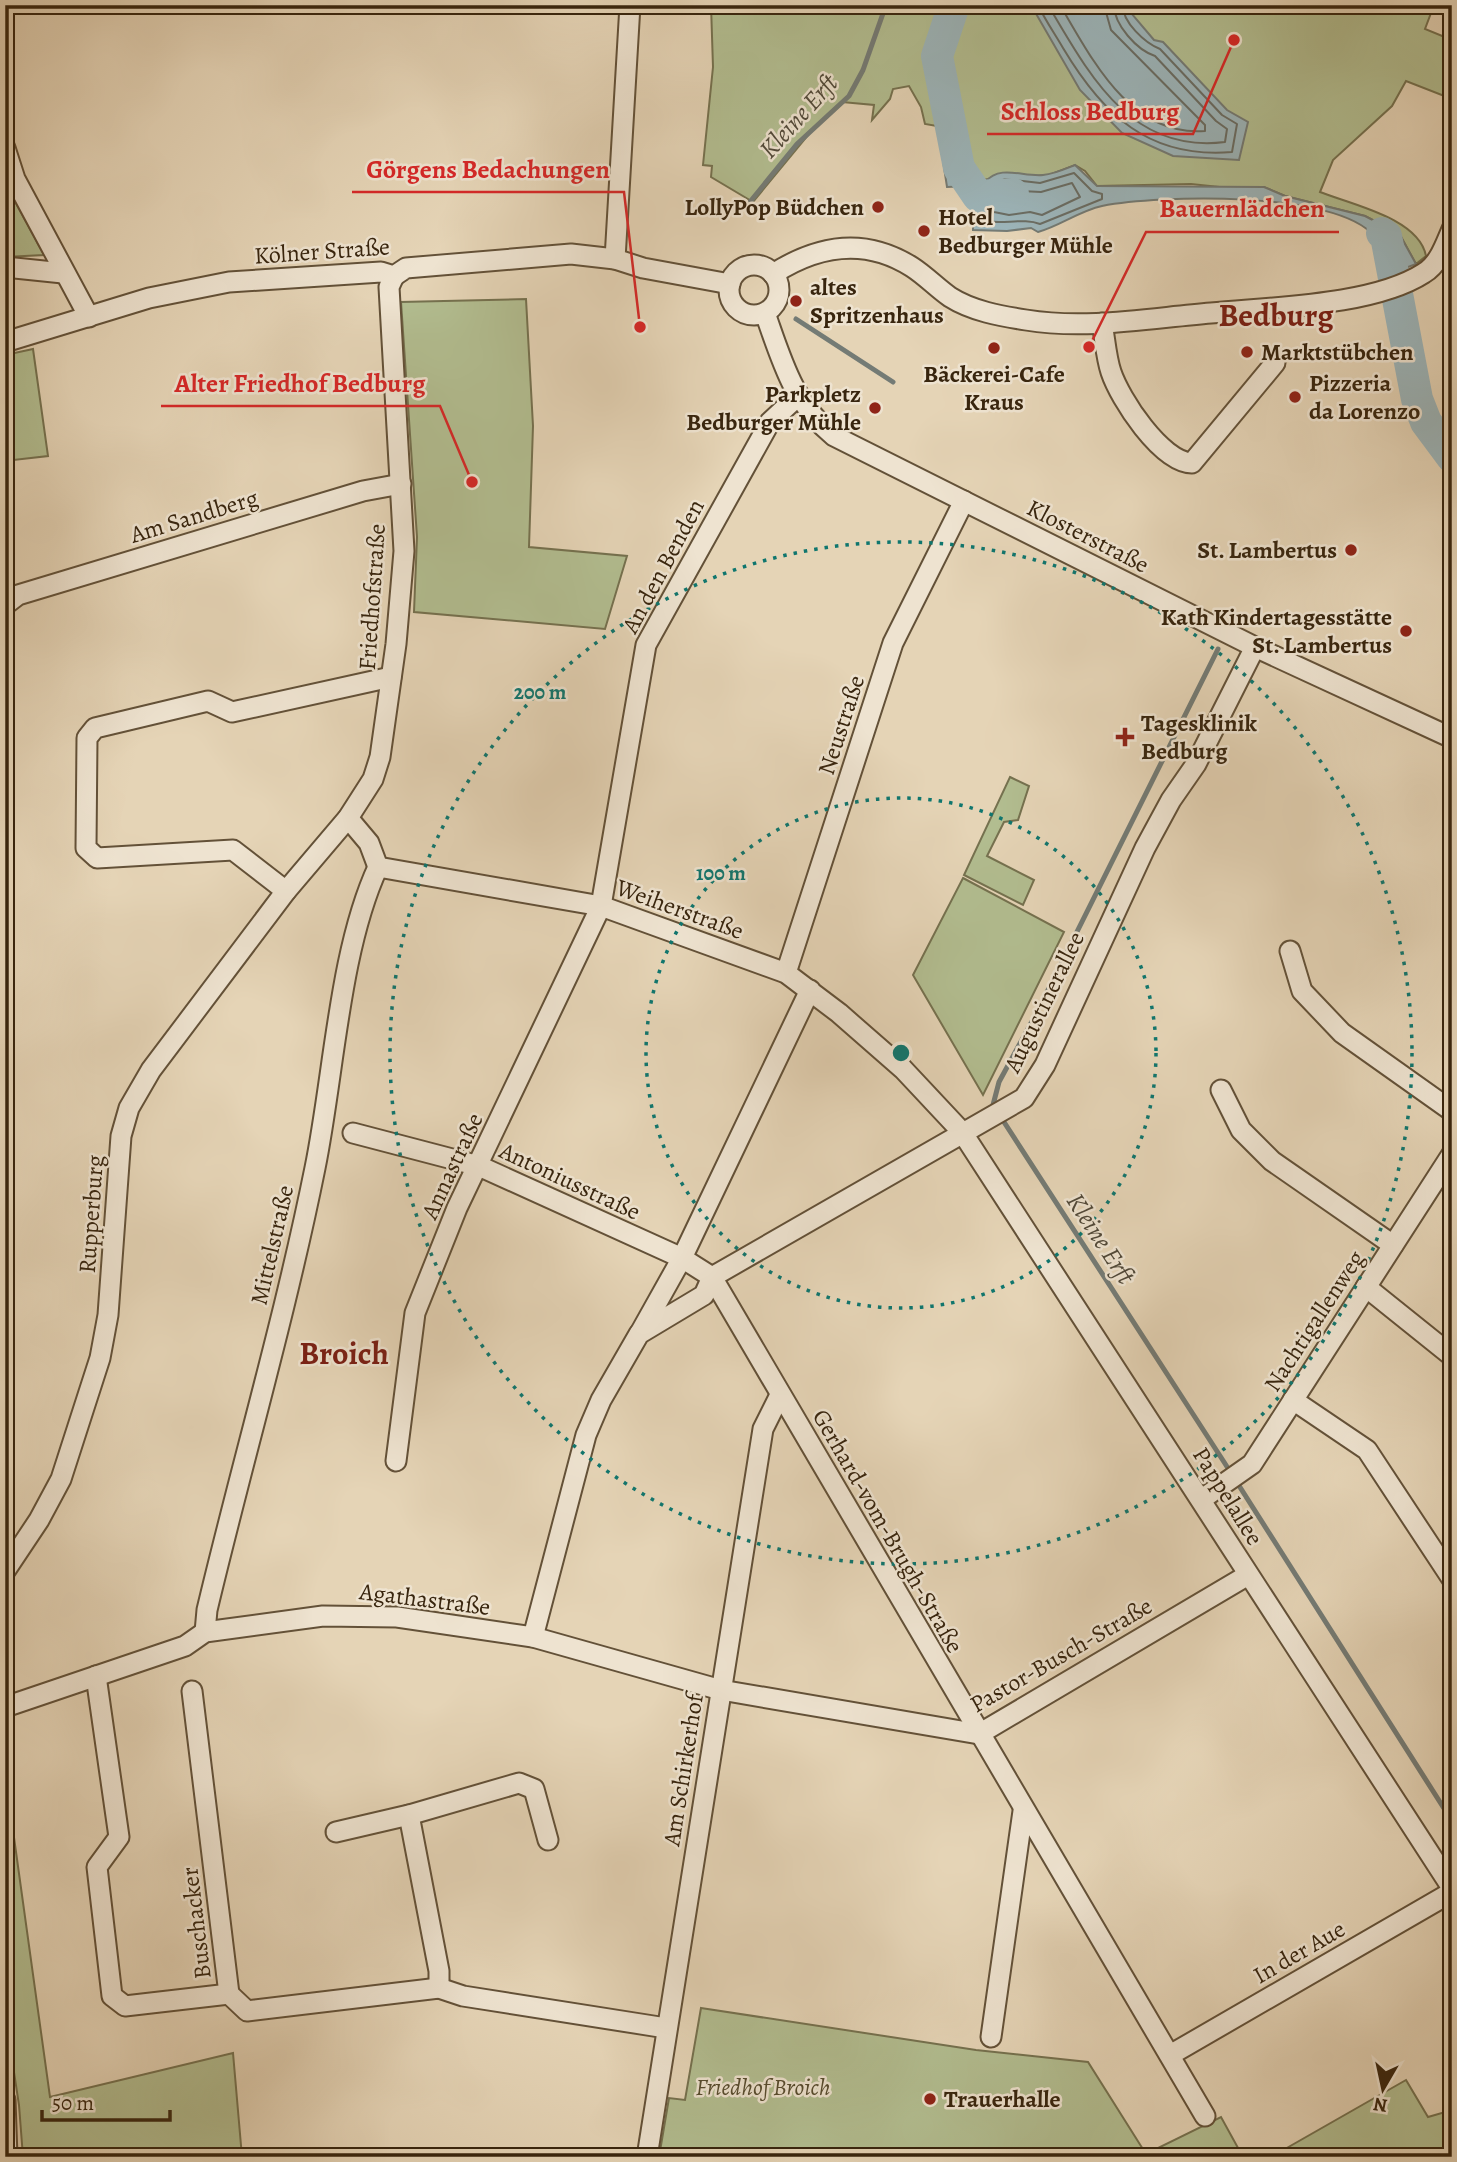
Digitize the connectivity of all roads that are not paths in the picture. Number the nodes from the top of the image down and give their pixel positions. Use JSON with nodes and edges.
{"nodes":[{"id":1,"x":630,"y":5,"type":"edge"},
{"id":2,"x":5,"y":148,"type":"edge"},
{"id":3,"x":1452,"y":229,"type":"edge"},
{"id":4,"x":615,"y":259,"type":"junction"},
{"id":5,"x":5,"y":267,"type":"edge"},
{"id":6,"x":63,"y":273,"type":"junction"},
{"id":7,"x":773,"y":274,"type":"junction"},
{"id":8,"x":394,"y":276,"type":"junction"},
{"id":9,"x":730,"y":284,"type":"junction"},
{"id":10,"x":765,"y":313,"type":"junction"},
{"id":11,"x":89,"y":317,"type":"junction"},
{"id":12,"x":1102,"y":323,"type":"junction"},
{"id":13,"x":5,"y":342,"type":"edge"},
{"id":14,"x":1275,"y":363,"type":"dead end"},
{"id":15,"x":798,"y":396,"type":"junction"},
{"id":16,"x":401,"y":484,"type":"junction"},
{"id":17,"x":964,"y":501,"type":"junction"},
{"id":18,"x":5,"y":605,"type":"edge"},
{"id":19,"x":1247,"y":643,"type":"junction"},
{"id":20,"x":391,"y":677,"type":"junction"},
{"id":21,"x":1452,"y":738,"type":"edge"},
{"id":22,"x":348,"y":818,"type":"junction"},
{"id":23,"x":378,"y":867,"type":"junction"},
{"id":24,"x":286,"y":891,"type":"junction"},
{"id":25,"x":601,"y":906,"type":"junction"},
{"id":26,"x":1290,"y":951,"type":"dead end"},
{"id":27,"x":786,"y":972,"type":"junction"},
{"id":28,"x":810,"y":990,"type":"junction"},
{"id":29,"x":1221,"y":1090,"type":"dead end"},
{"id":30,"x":1452,"y":1111,"type":"edge"},
{"id":31,"x":962,"y":1132,"type":"junction"},
{"id":32,"x":353,"y":1133,"type":"dead end"},
{"id":33,"x":1452,"y":1154,"type":"edge"},
{"id":34,"x":479,"y":1167,"type":"junction"},
{"id":35,"x":1446,"y":1178,"type":"edge"},
{"id":36,"x":1392,"y":1245,"type":"junction"},
{"id":37,"x":682,"y":1258,"type":"junction"},
{"id":38,"x":712,"y":1277,"type":"junction"},
{"id":39,"x":1366,"y":1287,"type":"junction"},
{"id":40,"x":639,"y":1334,"type":"junction"},
{"id":41,"x":1452,"y":1356,"type":"edge"},
{"id":42,"x":779,"y":1395,"type":"junction"},
{"id":43,"x":1293,"y":1400,"type":"junction"},
{"id":44,"x":396,"y":1461,"type":"dead end"},
{"id":45,"x":1202,"y":1499,"type":"junction"},
{"id":46,"x":5,"y":1571,"type":"edge"},
{"id":47,"x":1248,"y":1575,"type":"junction"},
{"id":48,"x":1452,"y":1579,"type":"edge"},
{"id":49,"x":205,"y":1632,"type":"junction"},
{"id":50,"x":533,"y":1637,"type":"junction"},
{"id":51,"x":96,"y":1676,"type":"junction"},
{"id":52,"x":721,"y":1690,"type":"junction"},
{"id":53,"x":192,"y":1691,"type":"dead end"},
{"id":54,"x":5,"y":1707,"type":"edge"},
{"id":55,"x":979,"y":1734,"type":"junction"},
{"id":56,"x":1023,"y":1811,"type":"junction"},
{"id":57,"x":409,"y":1815,"type":"junction"},
{"id":58,"x":336,"y":1832,"type":"dead end"},
{"id":59,"x":548,"y":1840,"type":"dead end"},
{"id":60,"x":1452,"y":1890,"type":"edge"},
{"id":61,"x":439,"y":1988,"type":"junction"},
{"id":62,"x":229,"y":1994,"type":"junction"},
{"id":63,"x":666,"y":2028,"type":"junction"},
{"id":64,"x":991,"y":2037,"type":"dead end"},
{"id":65,"x":1170,"y":2055,"type":"junction"},
{"id":66,"x":5,"y":2100,"type":"edge"},
{"id":67,"x":1205,"y":2116,"type":"dead end"},
{"id":68,"x":7,"y":2157,"type":"edge"},
{"id":69,"x":647,"y":2157,"type":"edge"}],
"edges":[{"from":1,"to":4,"type":"street"},
{"from":2,"to":6,"type":"street"},
{"from":3,"to":12,"type":"street"},
{"from":4,"to":8,"type":"street","name":"Kölner Straße"},
{"from":4,"to":9,"type":"street","name":"Kölner Straße"},
{"from":5,"to":6,"type":"street"},
{"from":6,"to":11,"type":"street"},
{"from":7,"to":9,"type":"street"},
{"from":7,"to":10,"type":"street"},
{"from":7,"to":12,"type":"street"},
{"from":8,"to":11,"type":"street","name":"Kölner Straße"},
{"from":8,"to":16,"type":"street","name":"Friedhofstraße"},
{"from":9,"to":10,"type":"street"},
{"from":10,"to":15,"type":"street","name":"Klosterstraße"},
{"from":11,"to":13,"type":"street","name":"Kölner Straße"},
{"from":12,"to":14,"type":"street"},
{"from":15,"to":17,"type":"street","name":"Klosterstraße"},
{"from":15,"to":25,"type":"street","name":"An den Benden"},
{"from":16,"to":18,"type":"street","name":"Am Sandberg"},
{"from":16,"to":20,"type":"street","name":"Friedhofstraße"},
{"from":17,"to":19,"type":"street","name":"Klosterstraße"},
{"from":17,"to":27,"type":"street","name":"Neustraße"},
{"from":19,"to":21,"type":"street","name":"Klosterstraße"},
{"from":19,"to":31,"type":"street","name":"Augustinerallee"},
{"from":20,"to":22,"type":"street","name":"Friedhofstraße"},
{"from":20,"to":24,"type":"street"},
{"from":22,"to":23,"type":"street"},
{"from":22,"to":24,"type":"street","name":"Friedhofstraße"},
{"from":23,"to":25,"type":"street","name":"Weiherstraße"},
{"from":23,"to":49,"type":"street","name":"Mittelstraße"},
{"from":24,"to":46,"type":"street","name":"Rupperburg"},
{"from":25,"to":27,"type":"street","name":"Weiherstraße"},
{"from":25,"to":34,"type":"street","name":"Annastraße"},
{"from":26,"to":30,"type":"street"},
{"from":27,"to":28,"type":"street","name":"Weiherstraße"},
{"from":28,"to":31,"type":"street","name":"Weiherstraße"},
{"from":28,"to":37,"type":"street","name":"Augustinerallee"},
{"from":29,"to":36,"type":"street"},
{"from":31,"to":38,"type":"street","name":"Augustinerallee"},
{"from":31,"to":45,"type":"street","name":"Pappelallee"},
{"from":32,"to":34,"type":"street","name":"Antoniusstraße"},
{"from":33,"to":35,"type":"street","name":"Nachtigallenweg"},
{"from":34,"to":37,"type":"street","name":"Antoniusstraße"},
{"from":34,"to":44,"type":"street","name":"Annastraße"},
{"from":35,"to":36,"type":"street","name":"Nachtigallenweg"},
{"from":36,"to":39,"type":"street","name":"Nachtigallenweg"},
{"from":37,"to":38,"type":"street"},
{"from":37,"to":40,"type":"street","name":"Augustinerallee"},
{"from":38,"to":40,"type":"street","name":"Augustinerallee"},
{"from":38,"to":42,"type":"street","name":"Gerhard-vom-Brugh-Straße"},
{"from":39,"to":41,"type":"street"},
{"from":39,"to":43,"type":"street","name":"Nachtigallenweg"},
{"from":40,"to":50,"type":"street","name":"Augustinerallee"},
{"from":42,"to":52,"type":"street","name":"Am Schirkerhof"},
{"from":42,"to":55,"type":"street","name":"Gerhard-vom-Brugh-Straße"},
{"from":43,"to":45,"type":"street","name":"Nachtigallenweg"},
{"from":43,"to":48,"type":"street"},
{"from":45,"to":47,"type":"street","name":"Pappelallee"},
{"from":47,"to":55,"type":"street","name":"Pastor-Busch-Straße"},
{"from":47,"to":60,"type":"street","name":"Pappelallee"},
{"from":49,"to":50,"type":"street","name":"Agathastraße"},
{"from":49,"to":51,"type":"street","name":"Agathastraße"},
{"from":50,"to":52,"type":"street","name":"Agathastraße"},
{"from":51,"to":54,"type":"street","name":"Agathastraße"},
{"from":51,"to":62,"type":"street","name":"Buschacker"},
{"from":52,"to":55,"type":"street","name":"Pastor-Busch-Straße"},
{"from":52,"to":63,"type":"street","name":"Am Schirkerhof"},
{"from":53,"to":62,"type":"street","name":"Buschacker"},
{"from":55,"to":56,"type":"street","name":"Gerhard-vom-Brugh-Straße"},
{"from":56,"to":64,"type":"street"},
{"from":56,"to":65,"type":"street","name":"Gerhard-vom-Brugh-Straße"},
{"from":57,"to":58,"type":"street"},
{"from":57,"to":59,"type":"street"},
{"from":57,"to":61,"type":"street"},
{"from":60,"to":65,"type":"street","name":"In der Aue"},
{"from":61,"to":62,"type":"street"},
{"from":61,"to":63,"type":"street"},
{"from":63,"to":69,"type":"street","name":"Am Schirkerhof"},
{"from":65,"to":67,"type":"street","name":"Gerhard-vom-Brugh-Straße"},
{"from":66,"to":68,"type":"street"}]}
